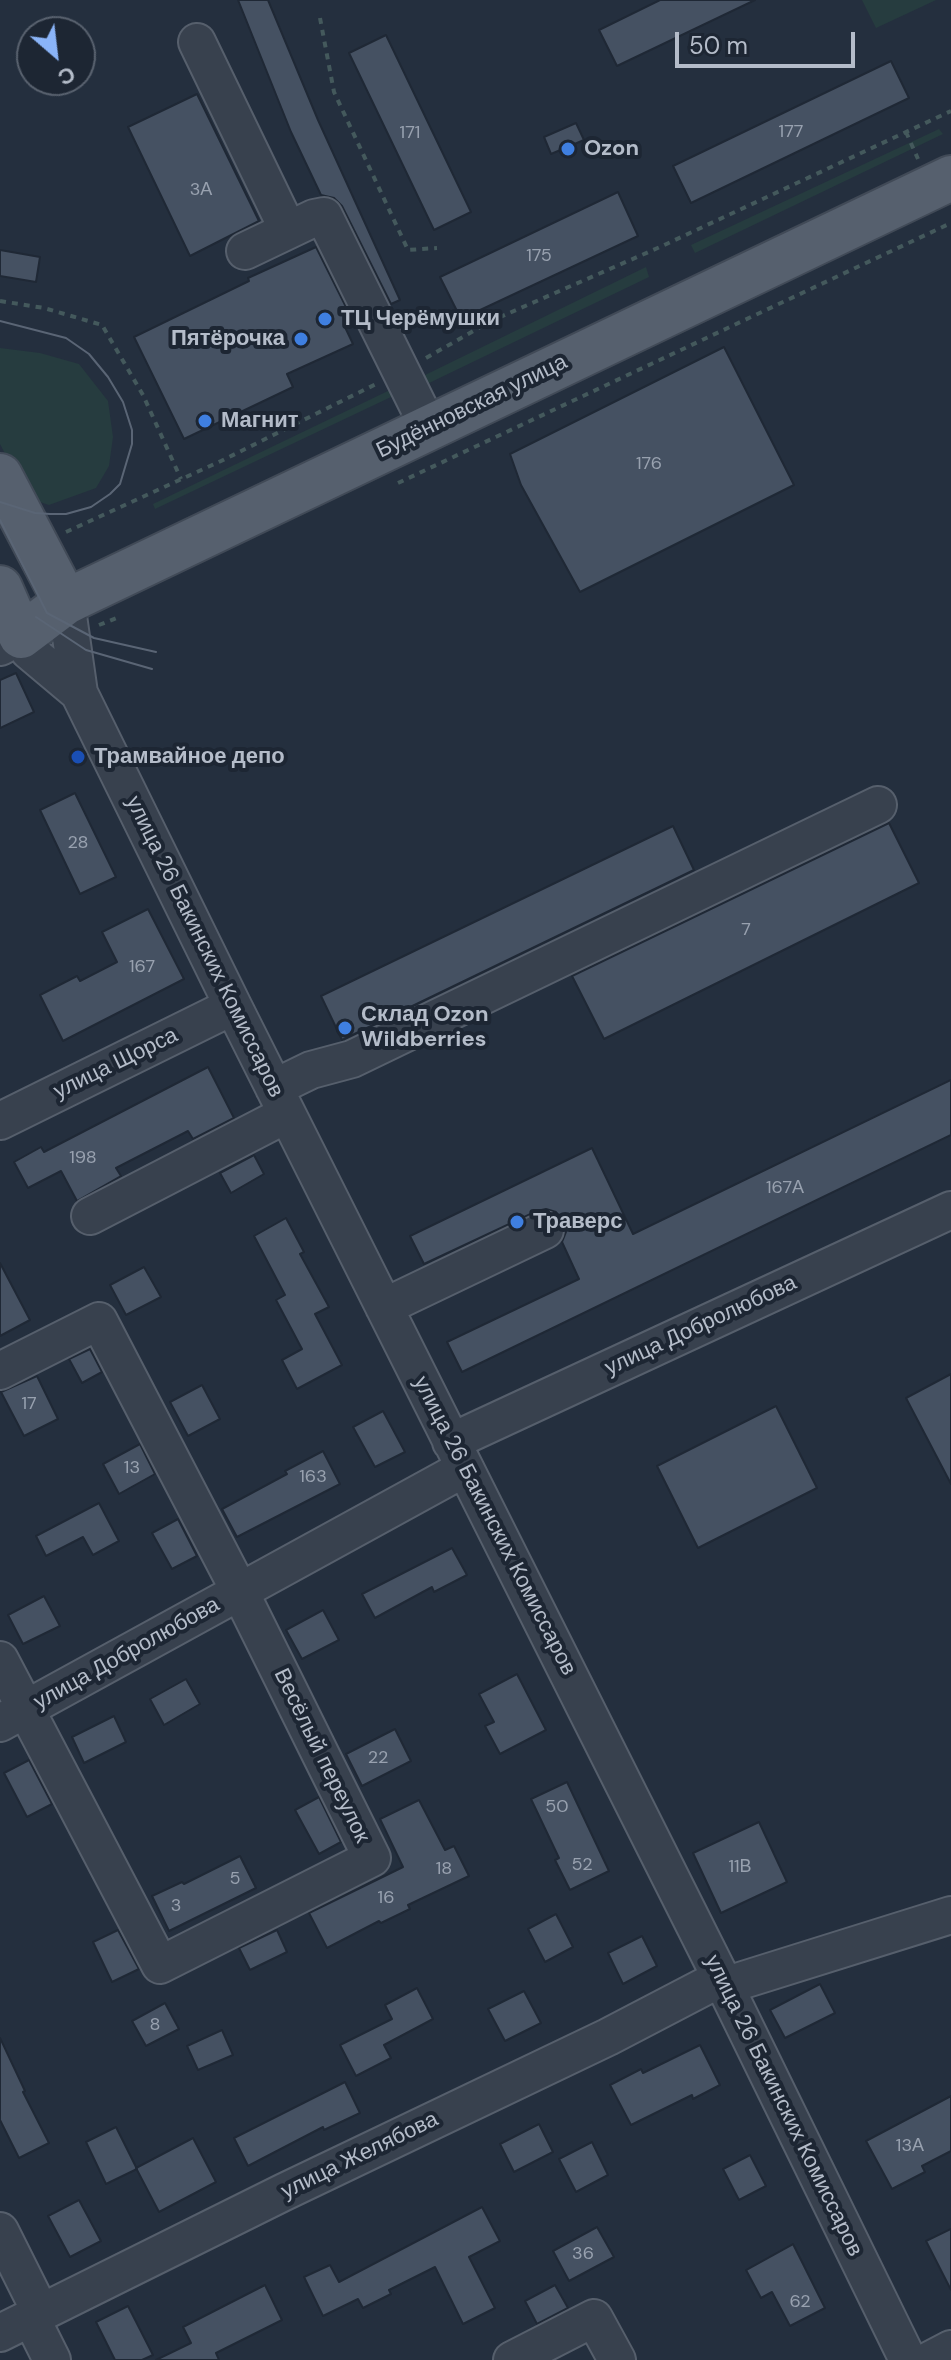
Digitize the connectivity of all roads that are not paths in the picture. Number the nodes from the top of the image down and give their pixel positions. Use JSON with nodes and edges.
{"nodes":[{"id":1,"x":197,"y":42,"type":"dead end"},
{"id":2,"x":951,"y":178,"type":"edge"},
{"id":3,"x":288,"y":230,"type":"junction"},
{"id":4,"x":245,"y":251,"type":"dead end"},
{"id":5,"x":429,"y":428,"type":"junction"},
{"id":6,"x":0,"y":476,"type":"edge"},
{"id":7,"x":0,"y":588,"type":"edge"},
{"id":8,"x":66,"y":602,"type":"junction"},
{"id":9,"x":11,"y":642,"type":"edge"},
{"id":10,"x":79,"y":693,"type":"junction"},
{"id":11,"x":878,"y":805,"type":"dead end"},
{"id":12,"x":233,"y":1006,"type":"junction"},
{"id":13,"x":280,"y":1101,"type":"junction"},
{"id":14,"x":0,"y":1121,"type":"edge"},
{"id":15,"x":951,"y":1210,"type":"edge"},
{"id":16,"x":90,"y":1216,"type":"dead end"},
{"id":17,"x":545,"y":1230,"type":"dead end"},
{"id":18,"x":384,"y":1307,"type":"junction"},
{"id":19,"x":0,"y":1371,"type":"edge"},
{"id":20,"x":458,"y":1455,"type":"junction"},
{"id":21,"x":240,"y":1592,"type":"junction"},
{"id":22,"x":0,"y":1660,"type":"edge"},
{"id":23,"x":13,"y":1716,"type":"edge"},
{"id":24,"x":951,"y":1915,"type":"edge"},
{"id":25,"x":722,"y":1982,"type":"junction"},
{"id":26,"x":0,"y":2231,"type":"edge"},
{"id":27,"x":24,"y":2321,"type":"edge"},
{"id":28,"x":951,"y":2349,"type":"edge"},
{"id":29,"x":52,"y":2360,"type":"edge"},
{"id":30,"x":512,"y":2360,"type":"edge"},
{"id":31,"x":617,"y":2360,"type":"edge"},
{"id":32,"x":908,"y":2360,"type":"edge"},
{"id":33,"x":930,"y":2360,"type":"edge"}],
"edges":[{"from":1,"to":3,"type":"street"},
{"from":2,"to":5,"type":"main road","name":"Будённовская улица"},
{"from":3,"to":4,"type":"street"},
{"from":3,"to":5,"type":"street"},
{"from":5,"to":8,"type":"main road","name":"Будённовская улица"},
{"from":6,"to":8,"type":"main road","name":"улица 26 Бакинских Комиссаров"},
{"from":7,"to":9,"type":"main road","name":"улица 26 Бакинских Комиссаров"},
{"from":8,"to":9,"type":"main road","name":"Будённовская улица"},
{"from":8,"to":10,"type":"street","name":"улица 26 Бакинских Комиссаров"},
{"from":9,"to":10,"type":"street","name":"улица 26 Бакинских Комиссаров"},
{"from":10,"to":12,"type":"street","name":"улица 26 Бакинских Комиссаров"},
{"from":11,"to":13,"type":"street"},
{"from":12,"to":13,"type":"street","name":"улица 26 Бакинских Комиссаров"},
{"from":12,"to":14,"type":"street","name":"улица Щорса"},
{"from":13,"to":16,"type":"street"},
{"from":13,"to":18,"type":"street","name":"улица 26 Бакинских Комиссаров"},
{"from":15,"to":20,"type":"street","name":"улица Добролюбова"},
{"from":17,"to":18,"type":"street"},
{"from":18,"to":20,"type":"street","name":"улица 26 Бакинских Комиссаров"},
{"from":19,"to":21,"type":"street","name":"Весёлый переулок"},
{"from":20,"to":21,"type":"street","name":"улица Добролюбова"},
{"from":20,"to":25,"type":"street","name":"улица 26 Бакинских Комиссаров"},
{"from":21,"to":23,"type":"street","name":"улица Добролюбова"},
{"from":21,"to":23,"type":"street","name":"Весёлый переулок"},
{"from":22,"to":23,"type":"street","name":"Весёлый переулок"},
{"from":24,"to":25,"type":"street","name":"улица Желябова"},
{"from":25,"to":27,"type":"street","name":"улица Желябова"},
{"from":25,"to":32,"type":"street","name":"улица 26 Бакинских Комиссаров"},
{"from":26,"to":27,"type":"street"},
{"from":27,"to":29,"type":"street"},
{"from":28,"to":33,"type":"street"},
{"from":30,"to":31,"type":"street"}]}
